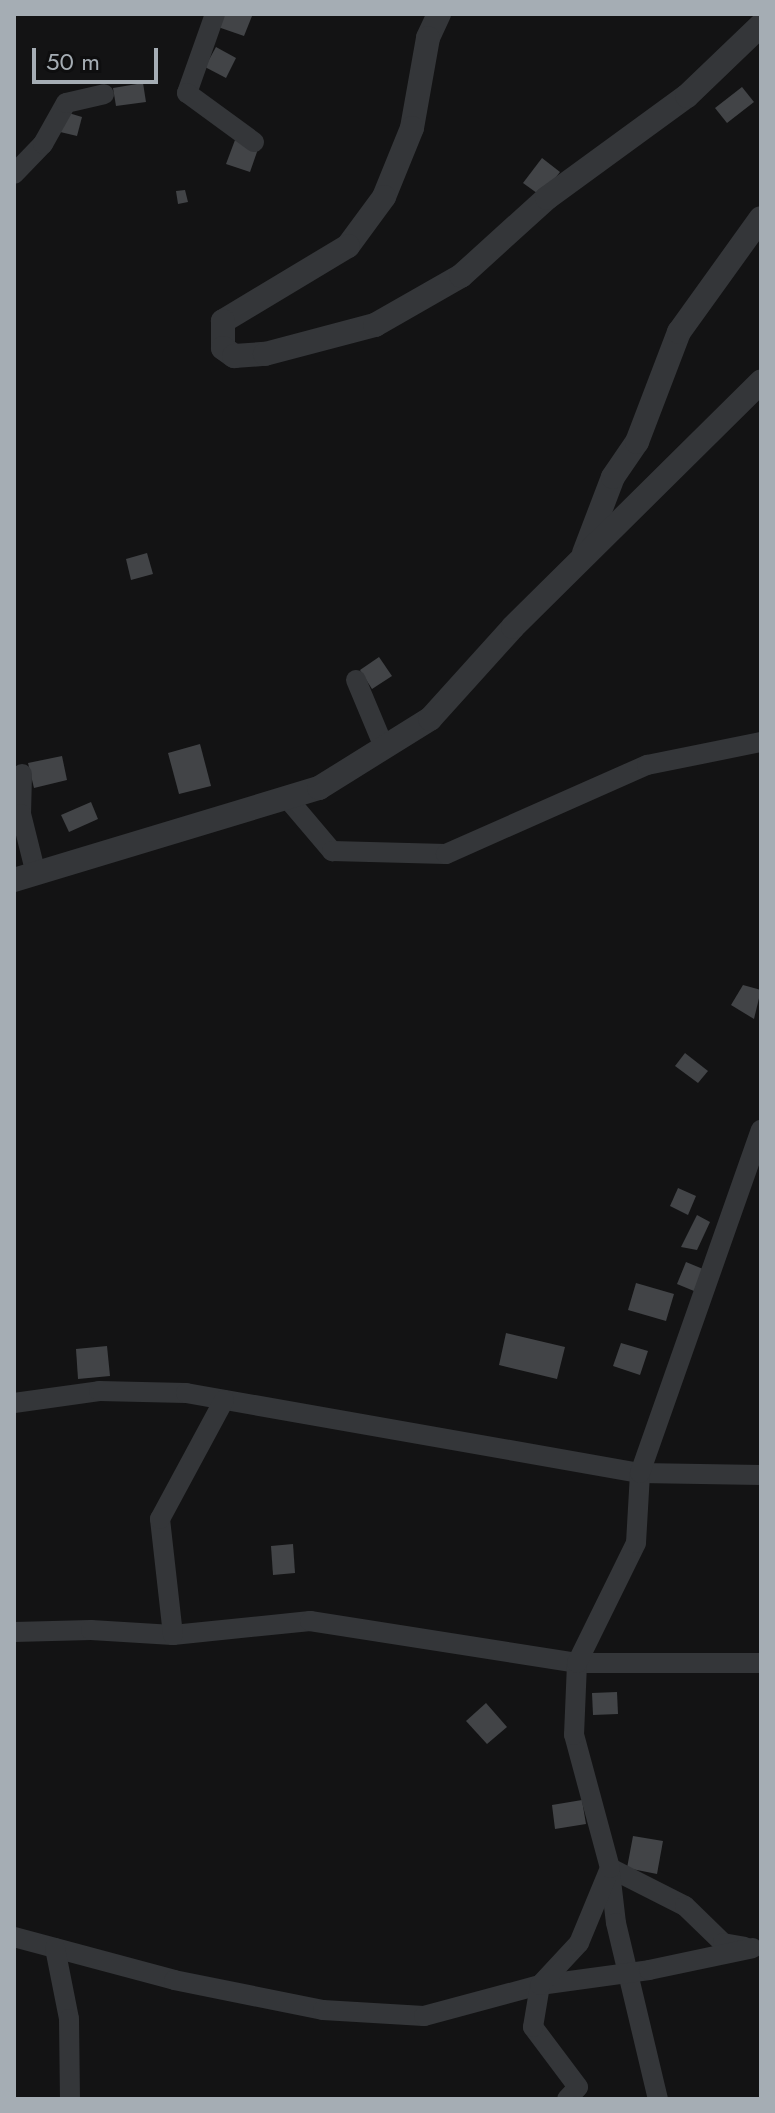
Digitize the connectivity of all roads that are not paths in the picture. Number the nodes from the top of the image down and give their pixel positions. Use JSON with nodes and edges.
{"nodes":[{"id":1,"x":215,"y":14,"type":"edge"},
{"id":2,"x":439,"y":14,"type":"edge"},
{"id":3,"x":761,"y":25,"type":"edge"},
{"id":4,"x":104,"y":94,"type":"dead end"},
{"id":5,"x":254,"y":142,"type":"dead end"},
{"id":6,"x":14,"y":174,"type":"edge"},
{"id":7,"x":761,"y":218,"type":"edge"},
{"id":8,"x":761,"y":382,"type":"edge"},
{"id":9,"x":579,"y":565,"type":"junction"},
{"id":10,"x":356,"y":680,"type":"dead end"},
{"id":11,"x":761,"y":742,"type":"edge"},
{"id":12,"x":384,"y":747,"type":"junction"},
{"id":13,"x":22,"y":774,"type":"dead end"},
{"id":14,"x":287,"y":798,"type":"junction"},
{"id":15,"x":25,"y":877,"type":"edge"},
{"id":16,"x":761,"y":1130,"type":"edge"},
{"id":17,"x":224,"y":1400,"type":"junction"},
{"id":18,"x":14,"y":1403,"type":"edge"},
{"id":19,"x":640,"y":1473,"type":"junction"},
{"id":20,"x":761,"y":1475,"type":"edge"},
{"id":21,"x":14,"y":1632,"type":"edge"},
{"id":22,"x":173,"y":1635,"type":"junction"},
{"id":23,"x":577,"y":1663,"type":"junction"},
{"id":24,"x":761,"y":1663,"type":"edge"},
{"id":25,"x":610,"y":1868,"type":"junction"},
{"id":26,"x":14,"y":1937,"type":"edge"},
{"id":27,"x":757,"y":1947,"type":"edge"},
{"id":28,"x":55,"y":1948,"type":"junction"},
{"id":29,"x":628,"y":1973,"type":"junction"},
{"id":30,"x":540,"y":1985,"type":"junction"},
{"id":31,"x":70,"y":2099,"type":"edge"},
{"id":32,"x":567,"y":2099,"type":"edge"},
{"id":33,"x":658,"y":2099,"type":"edge"}],
"edges":[{"from":1,"to":5,"type":"street"},
{"from":2,"to":3,"type":"street"},
{"from":4,"to":6,"type":"street"},
{"from":7,"to":9,"type":"street"},
{"from":8,"to":9,"type":"street"},
{"from":9,"to":12,"type":"street"},
{"from":10,"to":12,"type":"street"},
{"from":11,"to":14,"type":"street"},
{"from":12,"to":14,"type":"street"},
{"from":13,"to":15,"type":"street"},
{"from":14,"to":15,"type":"street"},
{"from":16,"to":19,"type":"street"},
{"from":17,"to":18,"type":"street"},
{"from":17,"to":19,"type":"street"},
{"from":17,"to":22,"type":"street"},
{"from":19,"to":20,"type":"street"},
{"from":19,"to":23,"type":"street"},
{"from":21,"to":22,"type":"street"},
{"from":22,"to":23,"type":"street"},
{"from":23,"to":24,"type":"street"},
{"from":23,"to":25,"type":"street"},
{"from":25,"to":27,"type":"street"},
{"from":25,"to":29,"type":"street"},
{"from":25,"to":30,"type":"street"},
{"from":26,"to":28,"type":"street"},
{"from":27,"to":29,"type":"street"},
{"from":28,"to":30,"type":"street"},
{"from":28,"to":31,"type":"street"},
{"from":29,"to":30,"type":"street"},
{"from":29,"to":33,"type":"street"},
{"from":30,"to":32,"type":"street"}]}
